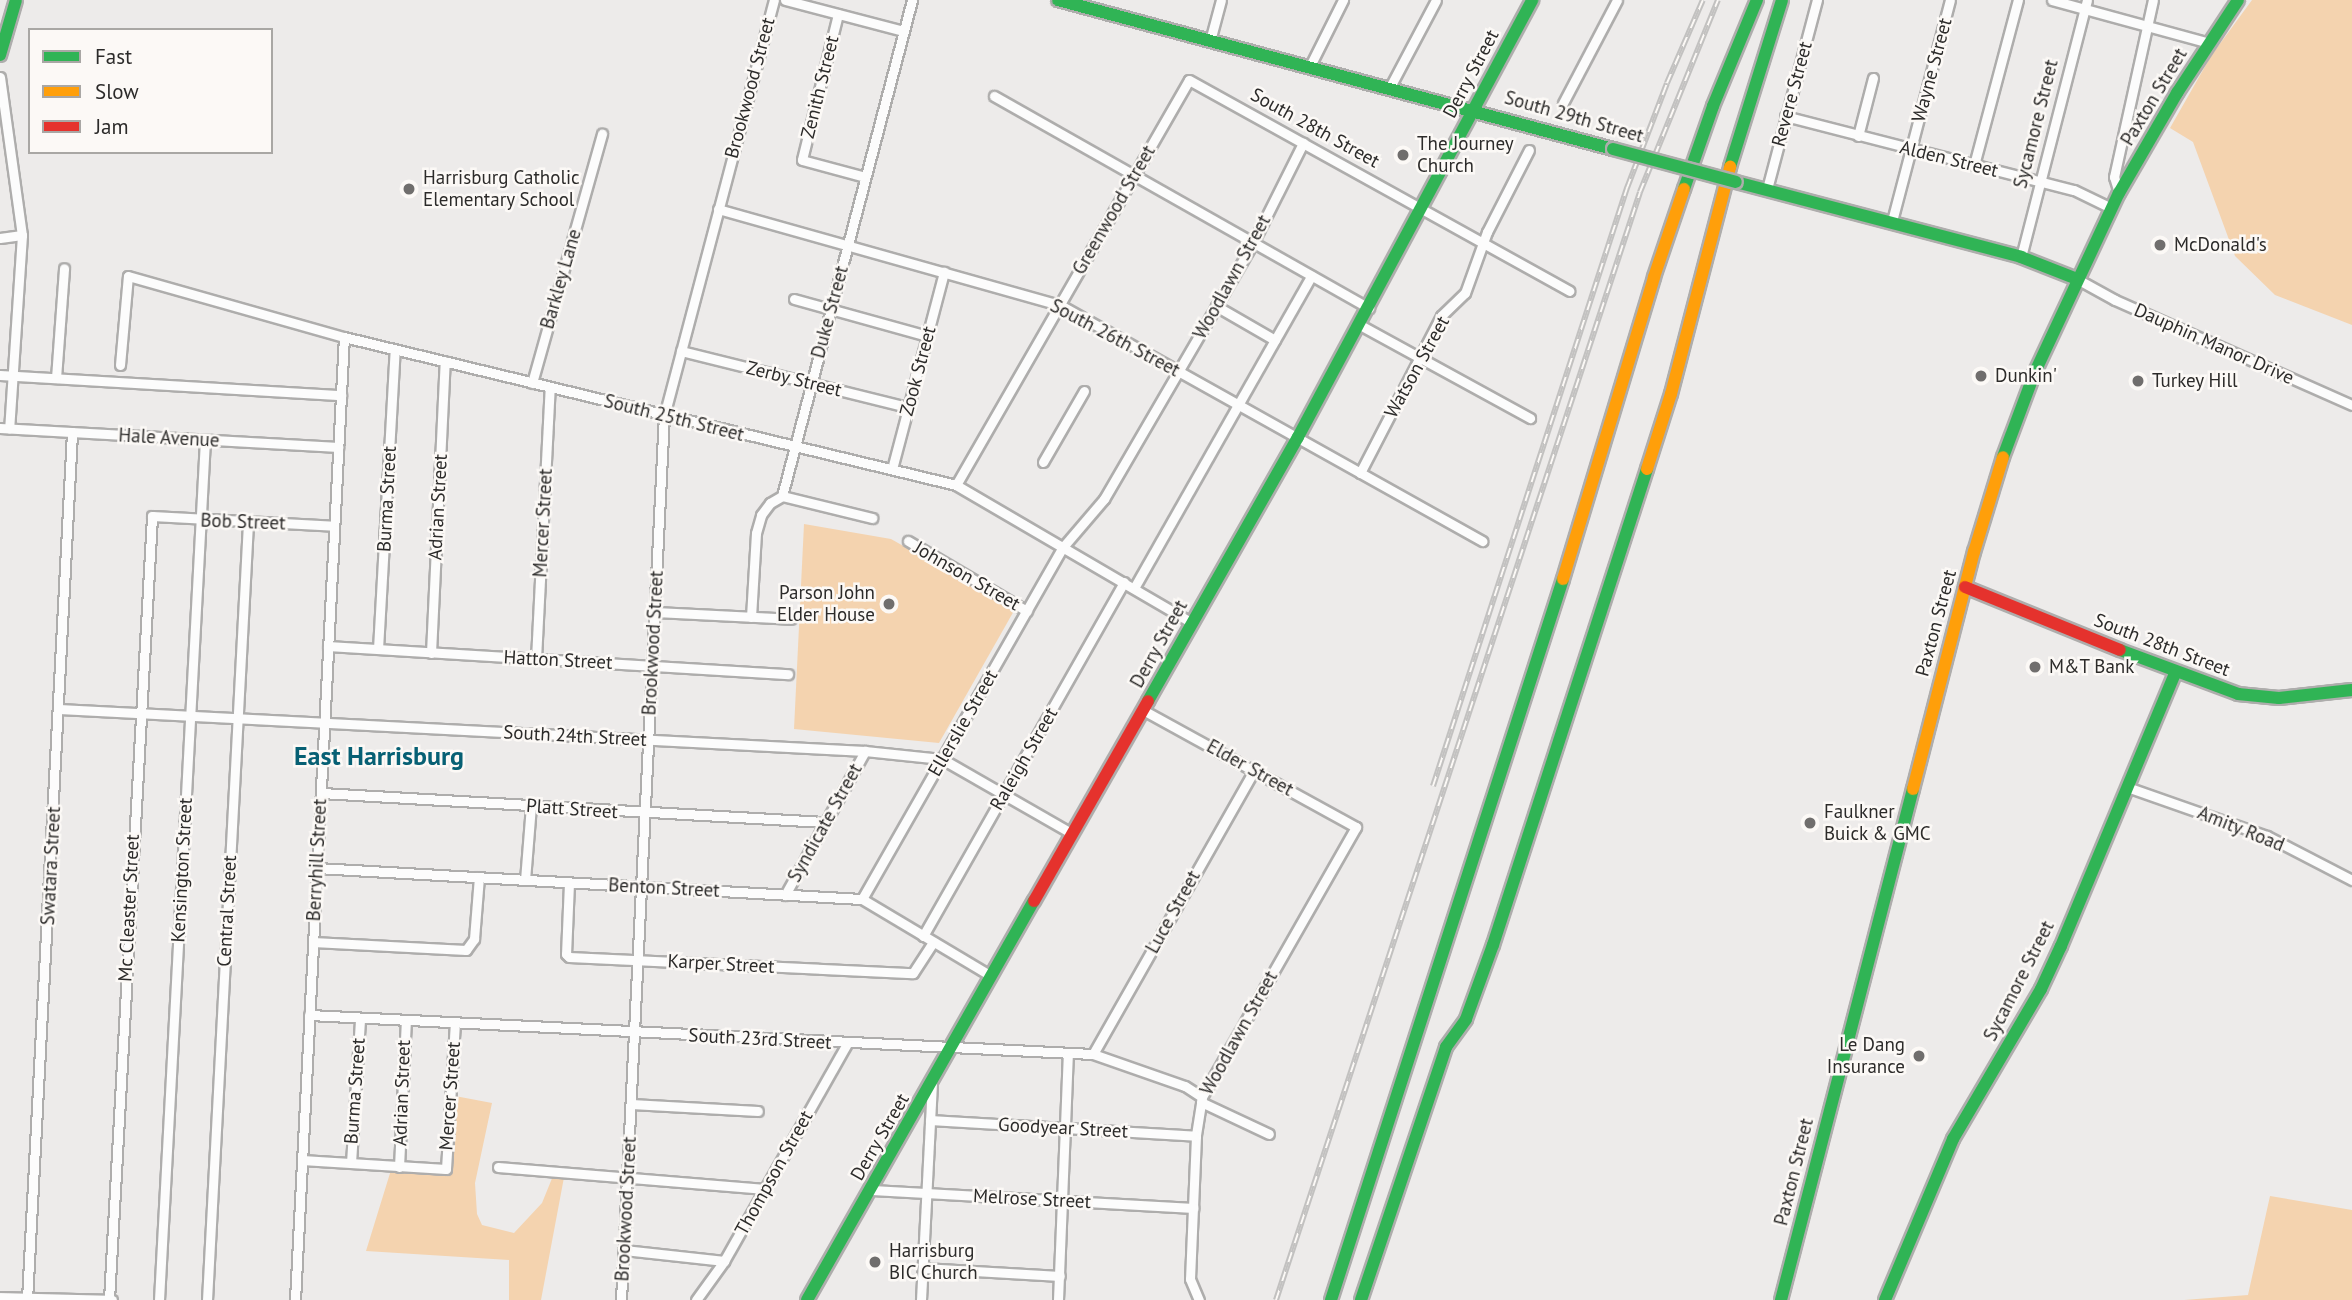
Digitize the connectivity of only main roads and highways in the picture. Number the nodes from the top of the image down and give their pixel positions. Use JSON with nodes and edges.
{"nodes":[{"id":1,"x":16,"y":0,"type":"edge"},
{"id":2,"x":1058,"y":0,"type":"edge"},
{"id":3,"x":1532,"y":0,"type":"edge"},
{"id":4,"x":1757,"y":0,"type":"edge"},
{"id":5,"x":1782,"y":0,"type":"edge"},
{"id":6,"x":2235,"y":2,"type":"edge"},
{"id":7,"x":0,"y":55,"type":"edge"},
{"id":8,"x":1474,"y":109,"type":"junction"},
{"id":9,"x":2077,"y":279,"type":"junction"},
{"id":10,"x":1965,"y":587,"type":"junction"},
{"id":11,"x":2175,"y":673,"type":"junction"},
{"id":12,"x":2352,"y":690,"type":"edge"},
{"id":13,"x":807,"y":1300,"type":"edge"},
{"id":14,"x":1331,"y":1300,"type":"edge"},
{"id":15,"x":1361,"y":1300,"type":"edge"},
{"id":16,"x":1781,"y":1300,"type":"edge"},
{"id":17,"x":1885,"y":1300,"type":"edge"}],
"edges":[{"from":1,"to":7,"type":"main road"},
{"from":2,"to":8,"type":"main road","name":"South 29th Street"},
{"from":3,"to":8,"type":"main road","name":"Derry Street"},
{"from":4,"to":14,"type":"main road"},
{"from":5,"to":15,"type":"main road"},
{"from":6,"to":9,"type":"main road","name":"Paxton Street"},
{"from":8,"to":9,"type":"main road","name":"South 29th Street","bridge":true},
{"from":8,"to":13,"type":"main road","name":"Derry Street"},
{"from":9,"to":10,"type":"main road","name":"Paxton Street"},
{"from":10,"to":11,"type":"main road","name":"South 28th Street"},
{"from":10,"to":16,"type":"main road","name":"Paxton Street"},
{"from":11,"to":12,"type":"main road","name":"South 28th Street"},
{"from":11,"to":17,"type":"main road","name":"Sycamore Street"}]}
